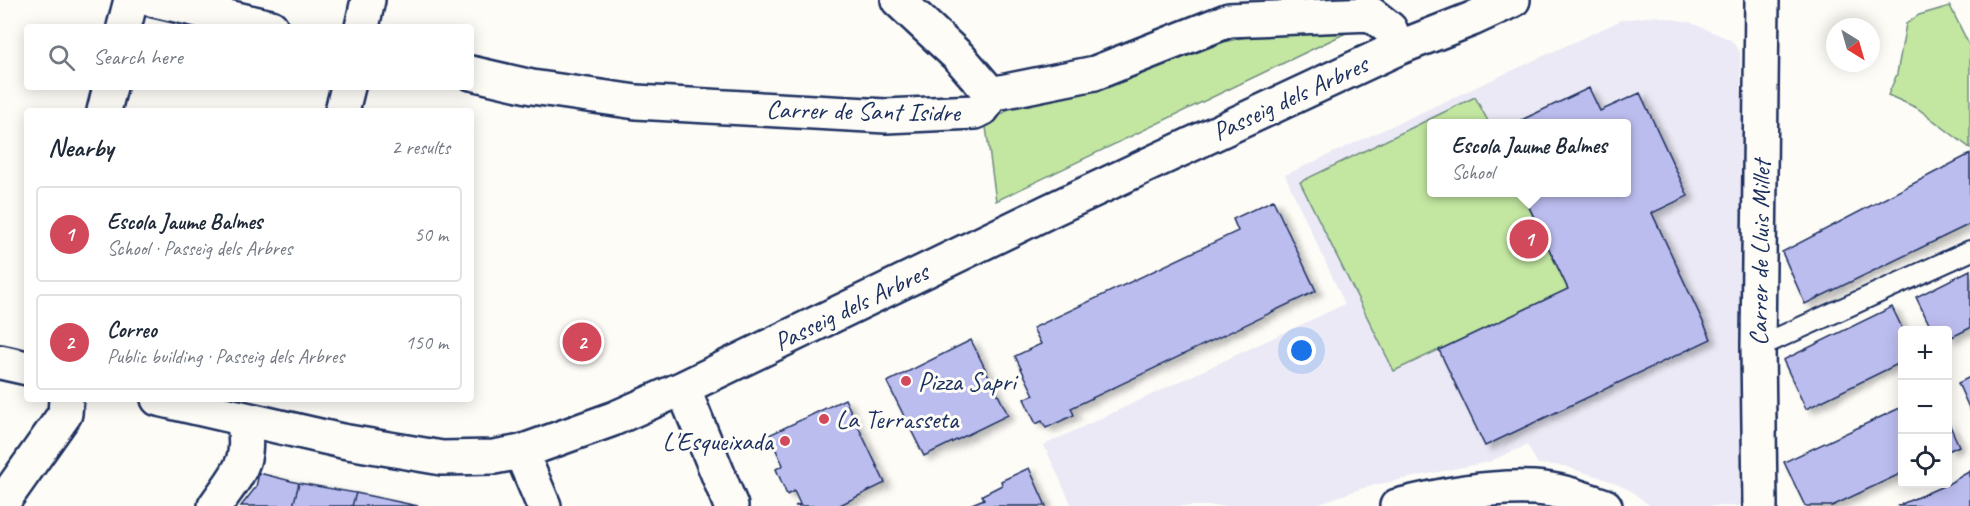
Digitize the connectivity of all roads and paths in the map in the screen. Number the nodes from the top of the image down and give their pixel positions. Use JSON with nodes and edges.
{"nodes":[{"id":1,"x":131,"y":0,"type":"edge"},
{"id":2,"x":154,"y":0,"type":"edge"},
{"id":3,"x":368,"y":0,"type":"edge"},
{"id":4,"x":898,"y":0,"type":"edge"},
{"id":5,"x":1513,"y":0,"type":"edge"},
{"id":6,"x":1762,"y":0,"type":"edge"},
{"id":7,"x":125,"y":24,"type":"edge"},
{"id":8,"x":258,"y":24,"type":"edge"},
{"id":9,"x":363,"y":24,"type":"edge"},
{"id":10,"x":1398,"y":48,"type":"junction"},
{"id":11,"x":474,"y":74,"type":"edge"},
{"id":12,"x":109,"y":90,"type":"edge"},
{"id":13,"x":347,"y":90,"type":"edge"},
{"id":14,"x":991,"y":94,"type":"junction"},
{"id":15,"x":105,"y":108,"type":"edge"},
{"id":16,"x":343,"y":108,"type":"edge"},
{"id":17,"x":1970,"y":251,"type":"edge"},
{"id":18,"x":1758,"y":347,"type":"junction"},
{"id":19,"x":0,"y":362,"type":"edge"},
{"id":20,"x":24,"y":367,"type":"edge"},
{"id":21,"x":682,"y":388,"type":"junction"},
{"id":22,"x":66,"y":402,"type":"edge"},
{"id":23,"x":178,"y":402,"type":"edge"},
{"id":24,"x":260,"y":414,"type":"edge"},
{"id":25,"x":521,"y":452,"type":"junction"},
{"id":26,"x":0,"y":506,"type":"edge"},
{"id":27,"x":215,"y":506,"type":"edge"},
{"id":28,"x":544,"y":506,"type":"edge"},
{"id":29,"x":731,"y":506,"type":"edge"},
{"id":30,"x":1397,"y":506,"type":"edge"},
{"id":31,"x":1605,"y":506,"type":"edge"},
{"id":32,"x":1760,"y":506,"type":"edge"}],
"edges":[{"from":1,"to":7,"type":"street"},
{"from":2,"to":8,"type":"street"},
{"from":3,"to":9,"type":"street"},
{"from":4,"to":14,"type":"street"},
{"from":5,"to":10,"type":"street","name":"Passeig dels Arbres"},
{"from":6,"to":18,"type":"street","name":"Carrer de Lluis Millet"},
{"from":10,"to":14,"type":"street","name":"Carrer de Sant Isidre"},
{"from":10,"to":21,"type":"street","name":"Passeig dels Arbres"},
{"from":11,"to":14,"type":"street","name":"Carrer de Sant Isidre"},
{"from":12,"to":15,"type":"street"},
{"from":13,"to":16,"type":"street"},
{"from":17,"to":18,"type":"lane"},
{"from":18,"to":32,"type":"street","name":"Carrer de Lluis Millet"},
{"from":19,"to":20,"type":"street"},
{"from":21,"to":25,"type":"street","name":"Passeig dels Arbres"},
{"from":21,"to":29,"type":"street"},
{"from":22,"to":26,"type":"street"},
{"from":23,"to":24,"type":"street","name":"Passeig dels Arbres"},
{"from":24,"to":25,"type":"street","name":"Passeig dels Arbres"},
{"from":24,"to":27,"type":"street"},
{"from":25,"to":28,"type":"street"},
{"from":30,"to":31,"type":"street"}]}
